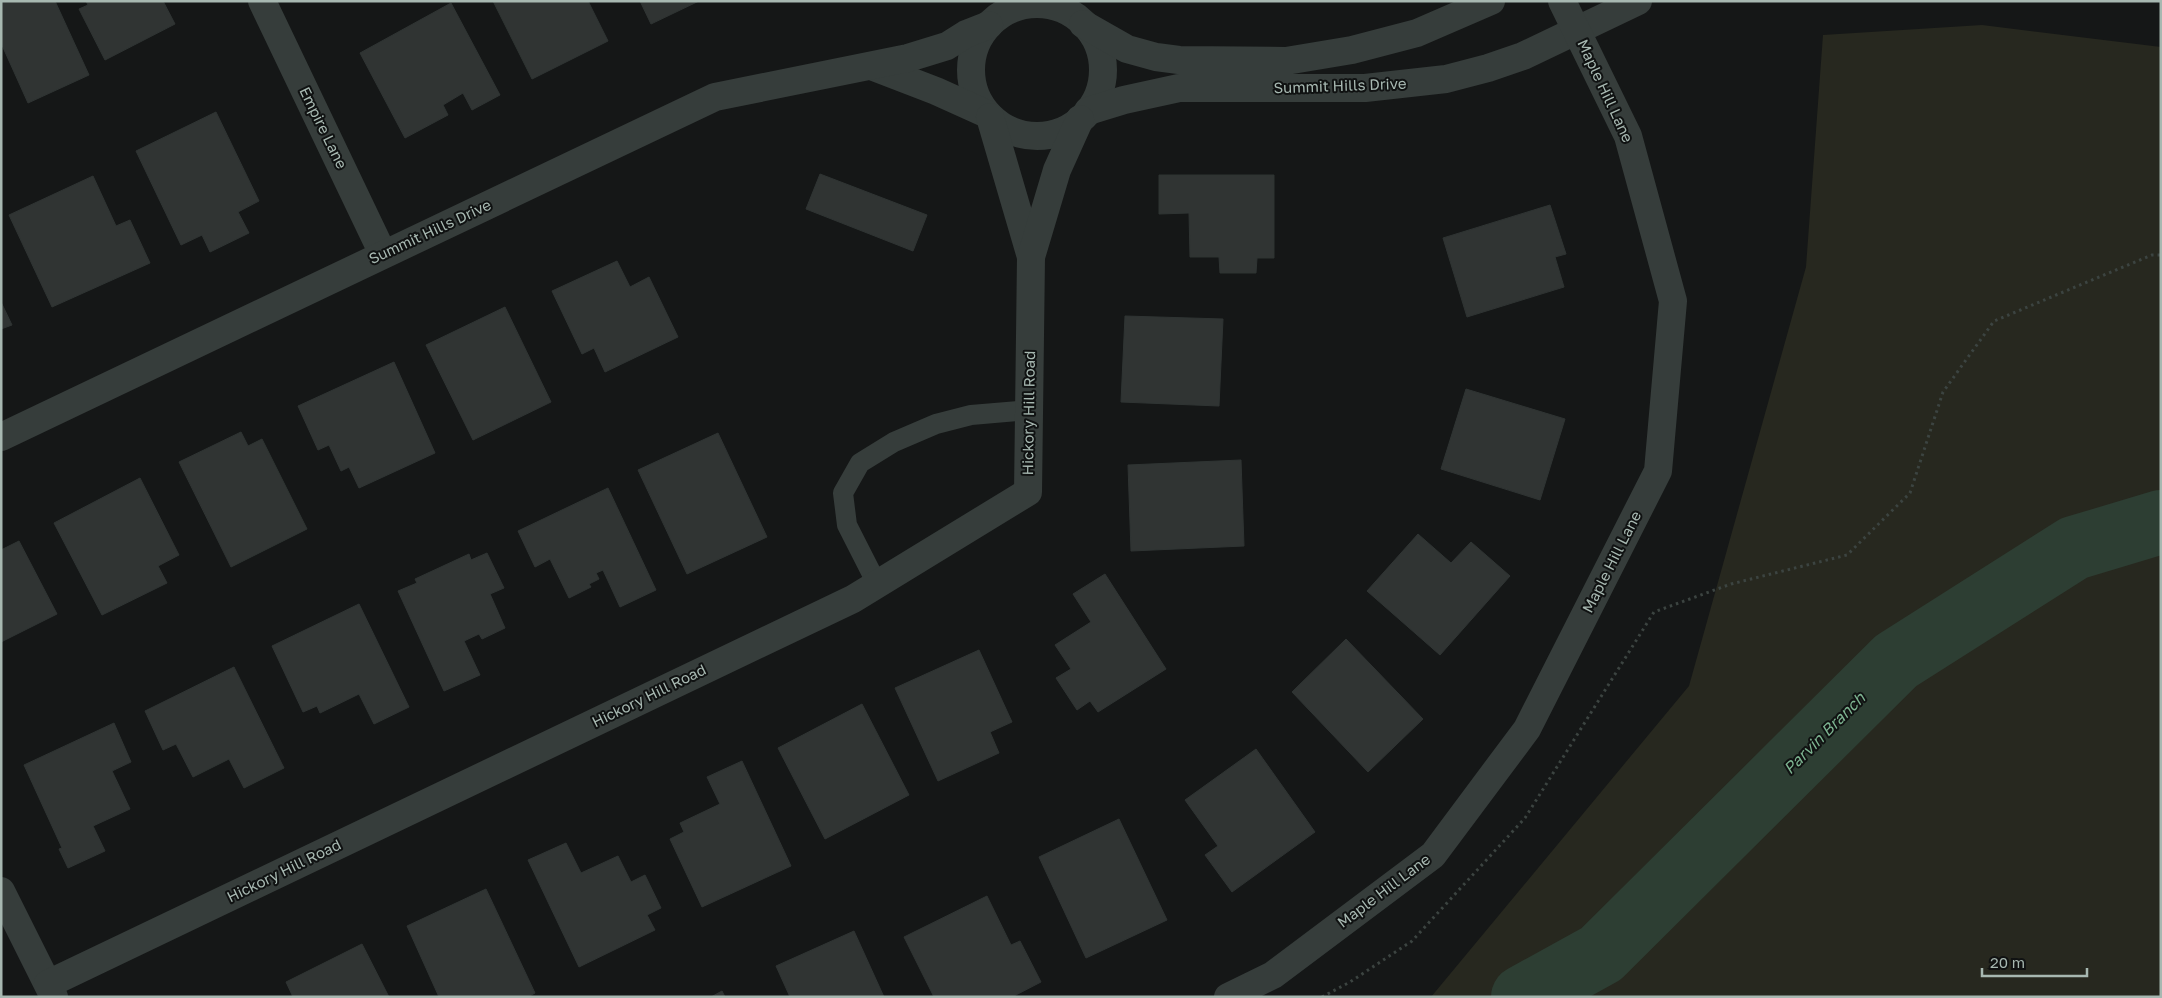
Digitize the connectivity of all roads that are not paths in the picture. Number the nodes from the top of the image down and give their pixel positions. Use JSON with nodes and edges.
{"nodes":[{"id":1,"x":262,"y":1,"type":"edge"},
{"id":2,"x":1491,"y":1,"type":"edge"},
{"id":3,"x":1562,"y":1,"type":"edge"},
{"id":4,"x":1638,"y":1,"type":"edge"},
{"id":5,"x":1083,"y":24,"type":"junction"},
{"id":6,"x":989,"y":25,"type":"junction"},
{"id":7,"x":1576,"y":30,"type":"junction"},
{"id":8,"x":871,"y":66,"type":"junction"},
{"id":9,"x":989,"y":115,"type":"junction"},
{"id":10,"x":1084,"y":115,"type":"junction"},
{"id":11,"x":384,"y":254,"type":"junction"},
{"id":12,"x":1031,"y":257,"type":"junction"},
{"id":13,"x":1029,"y":410,"type":"junction"},
{"id":14,"x":1,"y":437,"type":"edge"},
{"id":15,"x":877,"y":584,"type":"junction"},
{"id":16,"x":1,"y":891,"type":"edge"},
{"id":17,"x":51,"y":990,"type":"edge"},
{"id":18,"x":1228,"y":997,"type":"edge"}],
"edges":[{"from":1,"to":11,"type":"street","name":"Empire Lane"},
{"from":2,"to":5,"type":"street","name":"Summit Hills Drive"},
{"from":3,"to":7,"type":"street","name":"Maple Hill Lane"},
{"from":4,"to":7,"type":"street","name":"Summit Hills Drive"},
{"from":5,"to":6,"type":"street"},
{"from":5,"to":10,"type":"street"},
{"from":6,"to":8,"type":"street","name":"Summit Hills Drive"},
{"from":6,"to":9,"type":"street"},
{"from":7,"to":10,"type":"street","name":"Summit Hills Drive"},
{"from":7,"to":18,"type":"street","name":"Maple Hill Lane"},
{"from":8,"to":9,"type":"street","name":"Summit Hills Drive"},
{"from":8,"to":11,"type":"street","name":"Summit Hills Drive"},
{"from":9,"to":10,"type":"street"},
{"from":9,"to":12,"type":"street","name":"Hickory Hill Road"},
{"from":10,"to":12,"type":"street","name":"Hickory Hill Road"},
{"from":11,"to":14,"type":"street","name":"Summit Hills Drive"},
{"from":12,"to":13,"type":"street","name":"Hickory Hill Road"},
{"from":13,"to":15,"type":"street","name":"Hickory Hill Road"},
{"from":13,"to":15,"type":"lane"},
{"from":15,"to":17,"type":"street","name":"Hickory Hill Road"},
{"from":16,"to":17,"type":"street"}]}
